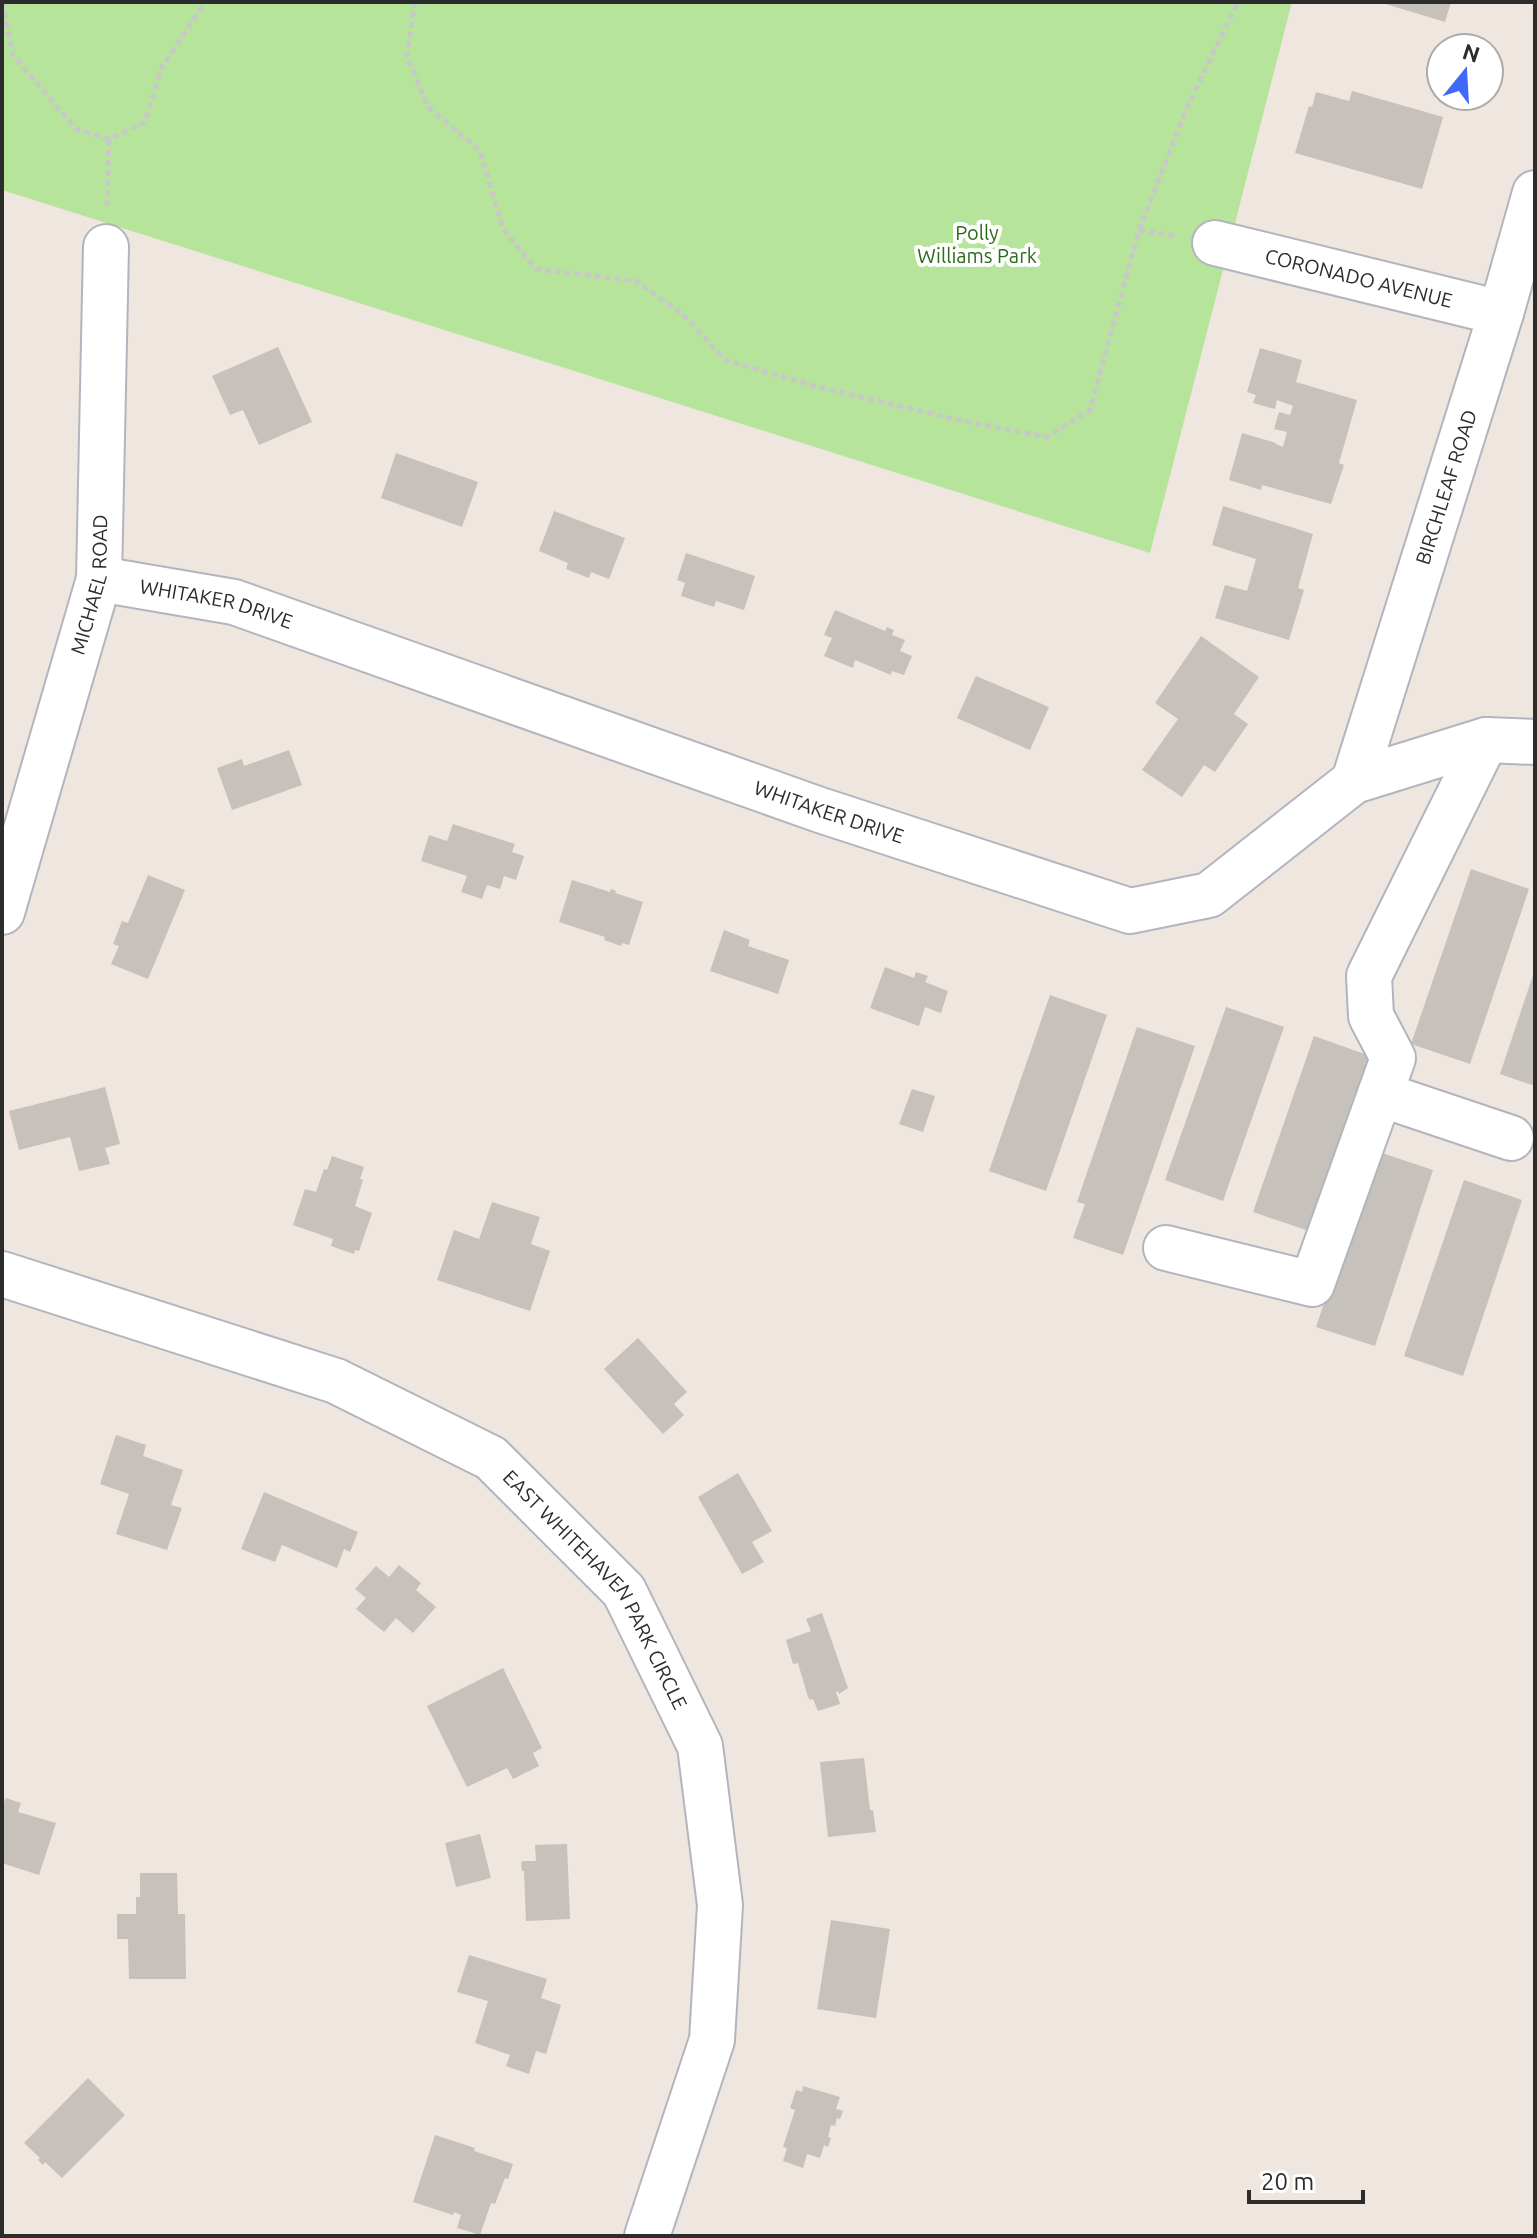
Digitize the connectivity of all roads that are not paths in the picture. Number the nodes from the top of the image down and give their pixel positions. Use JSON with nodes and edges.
{"nodes":[{"id":1,"x":1535,"y":193,"type":"edge"},
{"id":2,"x":1215,"y":243,"type":"dead end"},
{"id":3,"x":106,"y":247,"type":"road end"},
{"id":4,"x":1501,"y":313,"type":"junction"},
{"id":5,"x":99,"y":579,"type":"junction"},
{"id":6,"x":1486,"y":740,"type":"junction"},
{"id":7,"x":1535,"y":742,"type":"edge"},
{"id":8,"x":1354,"y":781,"type":"junction"},
{"id":9,"x":2,"y":912,"type":"edge"},
{"id":10,"x":1380,"y":1094,"type":"junction"},
{"id":11,"x":1511,"y":1138,"type":"dead end"},
{"id":12,"x":1166,"y":1248,"type":"dead end"},
{"id":13,"x":2,"y":1274,"type":"edge"},
{"id":14,"x":647,"y":2236,"type":"edge"}],
"edges":[{"from":1,"to":4,"type":"street","name":"BIRCHLEAF ROAD"},
{"from":2,"to":4,"type":"street","name":"CORONADO AVENUE"},
{"from":3,"to":5,"type":"street","name":"MICHAEL ROAD"},
{"from":4,"to":8,"type":"street","name":"BIRCHLEAF ROAD"},
{"from":5,"to":8,"type":"street","name":"WHITAKER DRIVE"},
{"from":5,"to":9,"type":"street","name":"MICHAEL ROAD"},
{"from":6,"to":7,"type":"street","name":"WHITAKER DRIVE"},
{"from":6,"to":8,"type":"street","name":"WHITAKER DRIVE"},
{"from":6,"to":10,"type":"street"},
{"from":10,"to":11,"type":"street"},
{"from":10,"to":12,"type":"street"},
{"from":13,"to":14,"type":"street","name":"EAST WHITEHAVEN PARK CIRCLE"}]}
